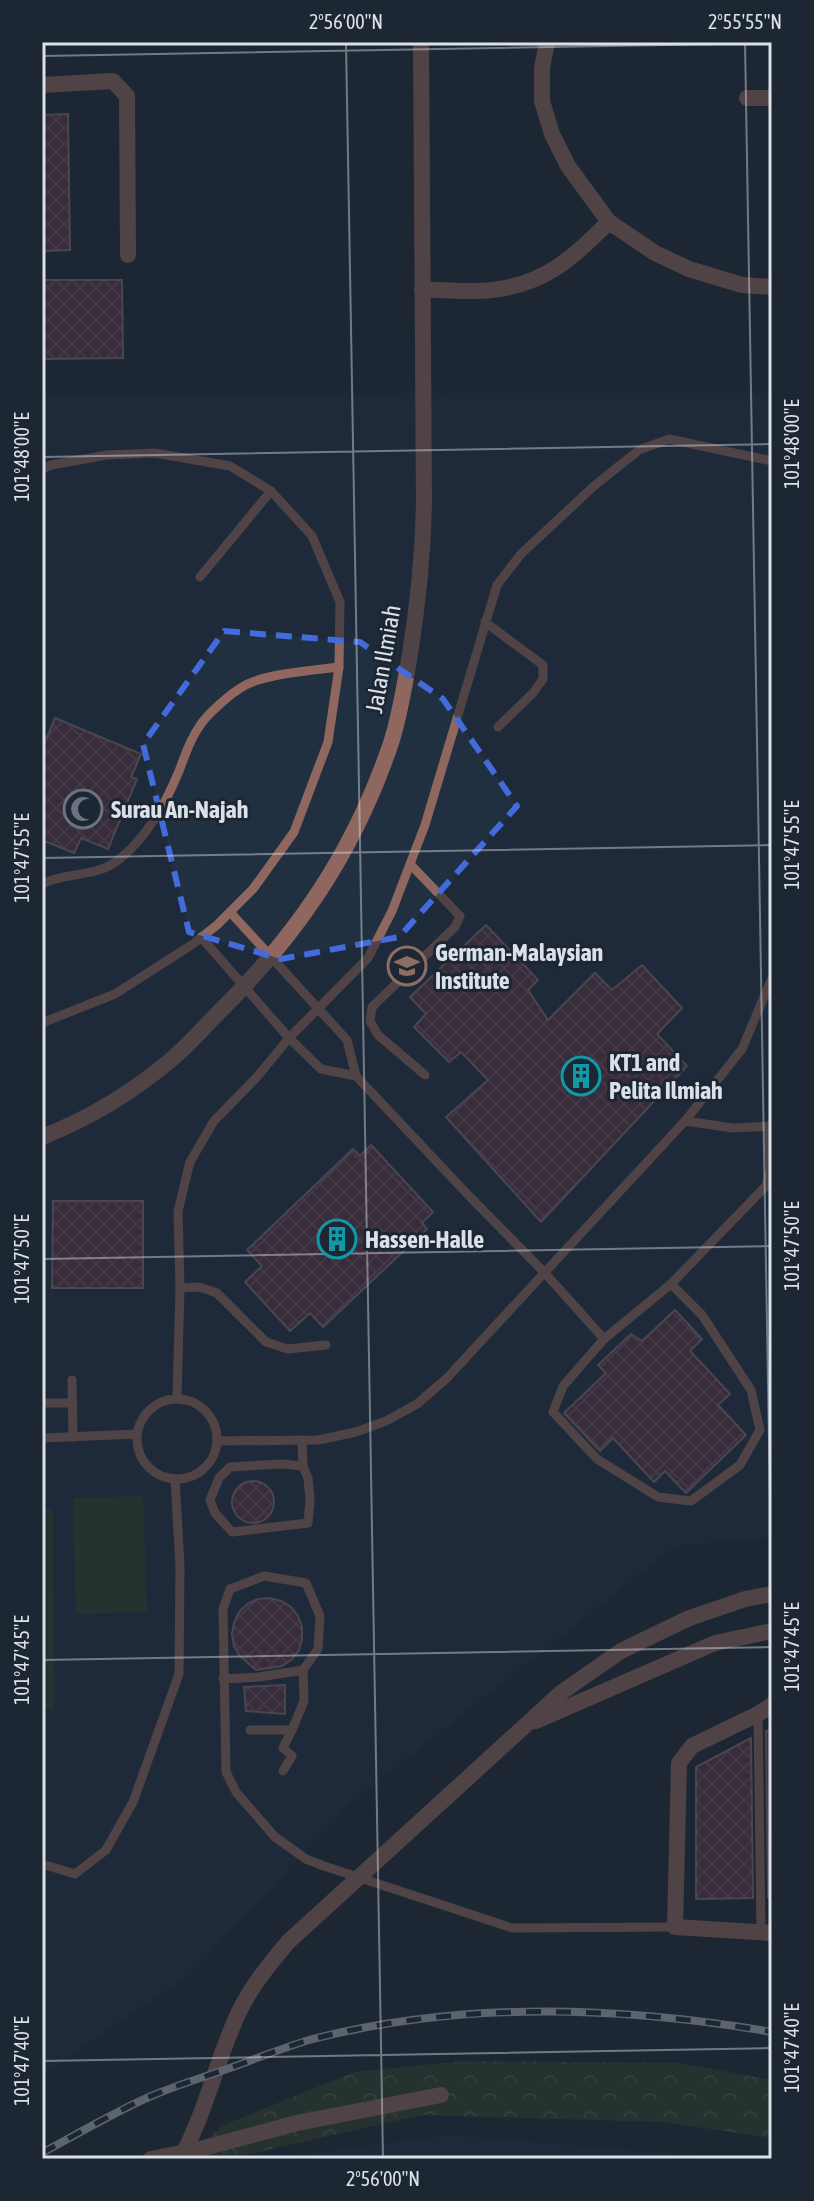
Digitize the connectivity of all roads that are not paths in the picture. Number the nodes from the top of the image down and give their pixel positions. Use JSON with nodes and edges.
{"nodes":[{"id":1,"x":421,"y":42,"type":"edge"},
{"id":2,"x":547,"y":42,"type":"edge"},
{"id":3,"x":42,"y":85,"type":"edge"},
{"id":4,"x":747,"y":98,"type":"dead end"},
{"id":5,"x":772,"y":98,"type":"edge"},
{"id":6,"x":609,"y":222,"type":"junction"},
{"id":7,"x":128,"y":255,"type":"dead end"},
{"id":8,"x":772,"y":287,"type":"edge"},
{"id":9,"x":422,"y":290,"type":"junction"},
{"id":10,"x":772,"y":461,"type":"edge"},
{"id":11,"x":42,"y":469,"type":"edge"},
{"id":12,"x":271,"y":491,"type":"junction"},
{"id":13,"x":200,"y":577,"type":"dead end"},
{"id":14,"x":485,"y":622,"type":"junction"},
{"id":15,"x":339,"y":667,"type":"junction"},
{"id":16,"x":498,"y":727,"type":"dead end"},
{"id":17,"x":411,"y":865,"type":"junction"},
{"id":18,"x":42,"y":884,"type":"edge"},
{"id":19,"x":230,"y":912,"type":"junction"},
{"id":20,"x":201,"y":937,"type":"junction"},
{"id":21,"x":272,"y":957,"type":"junction"},
{"id":22,"x":772,"y":978,"type":"edge"},
{"id":23,"x":245,"y":987,"type":"junction"},
{"id":24,"x":318,"y":1009,"type":"junction"},
{"id":25,"x":42,"y":1023,"type":"edge"},
{"id":26,"x":289,"y":1038,"type":"junction"},
{"id":27,"x":425,"y":1075,"type":"dead end"},
{"id":28,"x":356,"y":1076,"type":"junction"},
{"id":29,"x":685,"y":1121,"type":"junction"},
{"id":30,"x":771,"y":1126,"type":"edge"},
{"id":31,"x":42,"y":1137,"type":"edge"},
{"id":32,"x":544,"y":1272,"type":"junction"},
{"id":33,"x":671,"y":1284,"type":"junction"},
{"id":34,"x":180,"y":1288,"type":"junction"},
{"id":35,"x":604,"y":1339,"type":"junction"},
{"id":36,"x":326,"y":1345,"type":"dead end"},
{"id":37,"x":72,"y":1380,"type":"dead end"},
{"id":38,"x":177,"y":1398,"type":"junction"},
{"id":39,"x":42,"y":1403,"type":"edge"},
{"id":40,"x":72,"y":1403,"type":"junction"},
{"id":41,"x":137,"y":1434,"type":"junction"},
{"id":42,"x":73,"y":1437,"type":"junction"},
{"id":43,"x":42,"y":1438,"type":"edge"},
{"id":44,"x":302,"y":1440,"type":"junction"},
{"id":45,"x":217,"y":1441,"type":"junction"},
{"id":46,"x":303,"y":1466,"type":"junction"},
{"id":47,"x":175,"y":1479,"type":"junction"},
{"id":48,"x":772,"y":1594,"type":"edge"},
{"id":49,"x":772,"y":1631,"type":"edge"},
{"id":50,"x":303,"y":1670,"type":"junction"},
{"id":51,"x":223,"y":1679,"type":"junction"},
{"id":52,"x":765,"y":1710,"type":"edge"},
{"id":53,"x":520,"y":1728,"type":"junction"},
{"id":54,"x":250,"y":1730,"type":"dead end"},
{"id":55,"x":292,"y":1730,"type":"junction"},
{"id":56,"x":283,"y":1771,"type":"dead end"},
{"id":57,"x":42,"y":1864,"type":"edge"},
{"id":58,"x":675,"y":1927,"type":"junction"},
{"id":59,"x":766,"y":1932,"type":"edge"},
{"id":60,"x":441,"y":2095,"type":"dead end"},
{"id":61,"x":151,"y":2159,"type":"edge"},
{"id":62,"x":180,"y":2159,"type":"edge"}],
"edges":[{"from":1,"to":9,"type":"street","name":"Jalan Ilmiah"},
{"from":2,"to":6,"type":"street"},
{"from":3,"to":7,"type":"street"},
{"from":4,"to":5,"type":"street"},
{"from":6,"to":8,"type":"street"},
{"from":6,"to":9,"type":"street"},
{"from":9,"to":21,"type":"street","name":"Jalan Ilmiah"},
{"from":10,"to":14,"type":"lane"},
{"from":11,"to":12,"type":"lane"},
{"from":12,"to":13,"type":"lane"},
{"from":12,"to":15,"type":"lane"},
{"from":14,"to":16,"type":"lane"},
{"from":14,"to":17,"type":"lane"},
{"from":15,"to":18,"type":"lane"},
{"from":15,"to":19,"type":"lane"},
{"from":17,"to":24,"type":"lane"},
{"from":17,"to":27,"type":"lane"},
{"from":19,"to":20,"type":"lane"},
{"from":19,"to":21,"type":"lane"},
{"from":20,"to":23,"type":"lane"},
{"from":20,"to":25,"type":"lane"},
{"from":21,"to":23,"type":"street","name":"Jalan Ilmiah"},
{"from":21,"to":24,"type":"lane"},
{"from":22,"to":29,"type":"lane"},
{"from":23,"to":26,"type":"lane"},
{"from":23,"to":31,"type":"street","name":"Jalan Ilmiah"},
{"from":24,"to":26,"type":"lane"},
{"from":24,"to":28,"type":"lane"},
{"from":26,"to":28,"type":"lane"},
{"from":26,"to":34,"type":"lane"},
{"from":28,"to":32,"type":"lane"},
{"from":29,"to":30,"type":"lane"},
{"from":29,"to":32,"type":"lane"},
{"from":30,"to":33,"type":"lane"},
{"from":32,"to":35,"type":"lane"},
{"from":32,"to":44,"type":"lane"},
{"from":33,"to":35,"type":"lane"},
{"from":33,"to":35,"type":"lane"},
{"from":34,"to":36,"type":"lane"},
{"from":34,"to":38,"type":"lane"},
{"from":37,"to":40,"type":"lane"},
{"from":38,"to":41,"type":"lane"},
{"from":38,"to":45,"type":"lane"},
{"from":39,"to":40,"type":"lane"},
{"from":40,"to":42,"type":"lane"},
{"from":41,"to":42,"type":"lane"},
{"from":41,"to":47,"type":"lane"},
{"from":42,"to":43,"type":"lane"},
{"from":44,"to":45,"type":"lane"},
{"from":44,"to":46,"type":"lane"},
{"from":45,"to":47,"type":"lane"},
{"from":46,"to":46,"type":"lane"},
{"from":47,"to":57,"type":"lane"},
{"from":48,"to":53,"type":"street"},
{"from":49,"to":53,"type":"street"},
{"from":50,"to":51,"type":"lane"},
{"from":50,"to":51,"type":"lane"},
{"from":50,"to":55,"type":"lane"},
{"from":51,"to":58,"type":"lane"},
{"from":52,"to":58,"type":"street"},
{"from":52,"to":59,"type":"lane"},
{"from":53,"to":62,"type":"street"},
{"from":54,"to":55,"type":"lane"},
{"from":55,"to":56,"type":"lane"},
{"from":58,"to":59,"type":"street"},
{"from":60,"to":61,"type":"street"}]}
